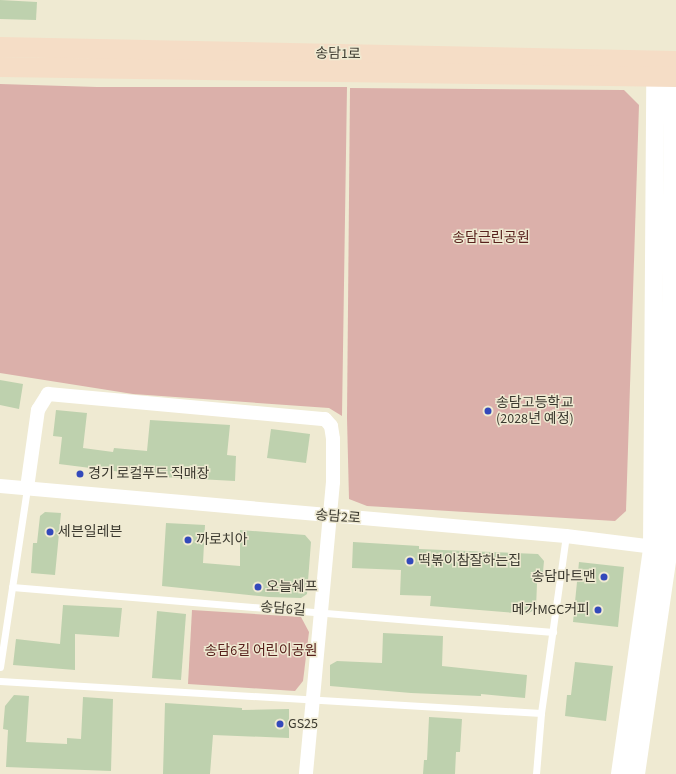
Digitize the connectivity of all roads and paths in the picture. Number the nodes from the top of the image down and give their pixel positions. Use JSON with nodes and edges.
{"nodes":[{"id":1,"x":0,"y":47,"type":"edge"},
{"id":2,"x":0,"y":67,"type":"edge"},
{"id":3,"x":668,"y":69,"type":"edge"},
{"id":4,"x":0,"y":486,"type":"edge"},
{"id":5,"x":27,"y":488,"type":"junction"},
{"id":6,"x":331,"y":516,"type":"junction"},
{"id":7,"x":566,"y":536,"type":"junction"},
{"id":8,"x":666,"y":548,"type":"edge"},
{"id":9,"x":12,"y":587,"type":"junction"},
{"id":10,"x":322,"y":612,"type":"junction"},
{"id":11,"x":553,"y":632,"type":"junction"},
{"id":12,"x":0,"y":667,"type":"edge"},
{"id":13,"x":0,"y":681,"type":"edge"},
{"id":14,"x":314,"y":700,"type":"junction"},
{"id":15,"x":541,"y":713,"type":"junction"},
{"id":16,"x":306,"y":774,"type":"edge"},
{"id":17,"x":536,"y":774,"type":"edge"},
{"id":18,"x":620,"y":774,"type":"edge"},
{"id":19,"x":636,"y":774,"type":"edge"}],
"edges":[{"from":1,"to":3,"type":"main road","name":"송담1로"},
{"from":2,"to":3,"type":"main road","name":"송담1로"},
{"from":3,"to":8,"type":"street"},
{"from":4,"to":5,"type":"street","name":"송담2로"},
{"from":5,"to":6,"type":"street","name":"송담2로"},
{"from":5,"to":6,"type":"street"},
{"from":5,"to":9,"type":"lane"},
{"from":6,"to":7,"type":"street","name":"송담2로"},
{"from":6,"to":10,"type":"street"},
{"from":7,"to":8,"type":"street","name":"송담2로"},
{"from":7,"to":11,"type":"lane"},
{"from":8,"to":18,"type":"street"},
{"from":8,"to":19,"type":"street"},
{"from":9,"to":10,"type":"lane","name":"송담6길"},
{"from":9,"to":12,"type":"lane"},
{"from":10,"to":11,"type":"lane","name":"송담6길"},
{"from":10,"to":14,"type":"street"},
{"from":11,"to":15,"type":"lane"},
{"from":13,"to":14,"type":"lane"},
{"from":14,"to":15,"type":"lane"},
{"from":14,"to":16,"type":"street"},
{"from":15,"to":17,"type":"lane"}]}
